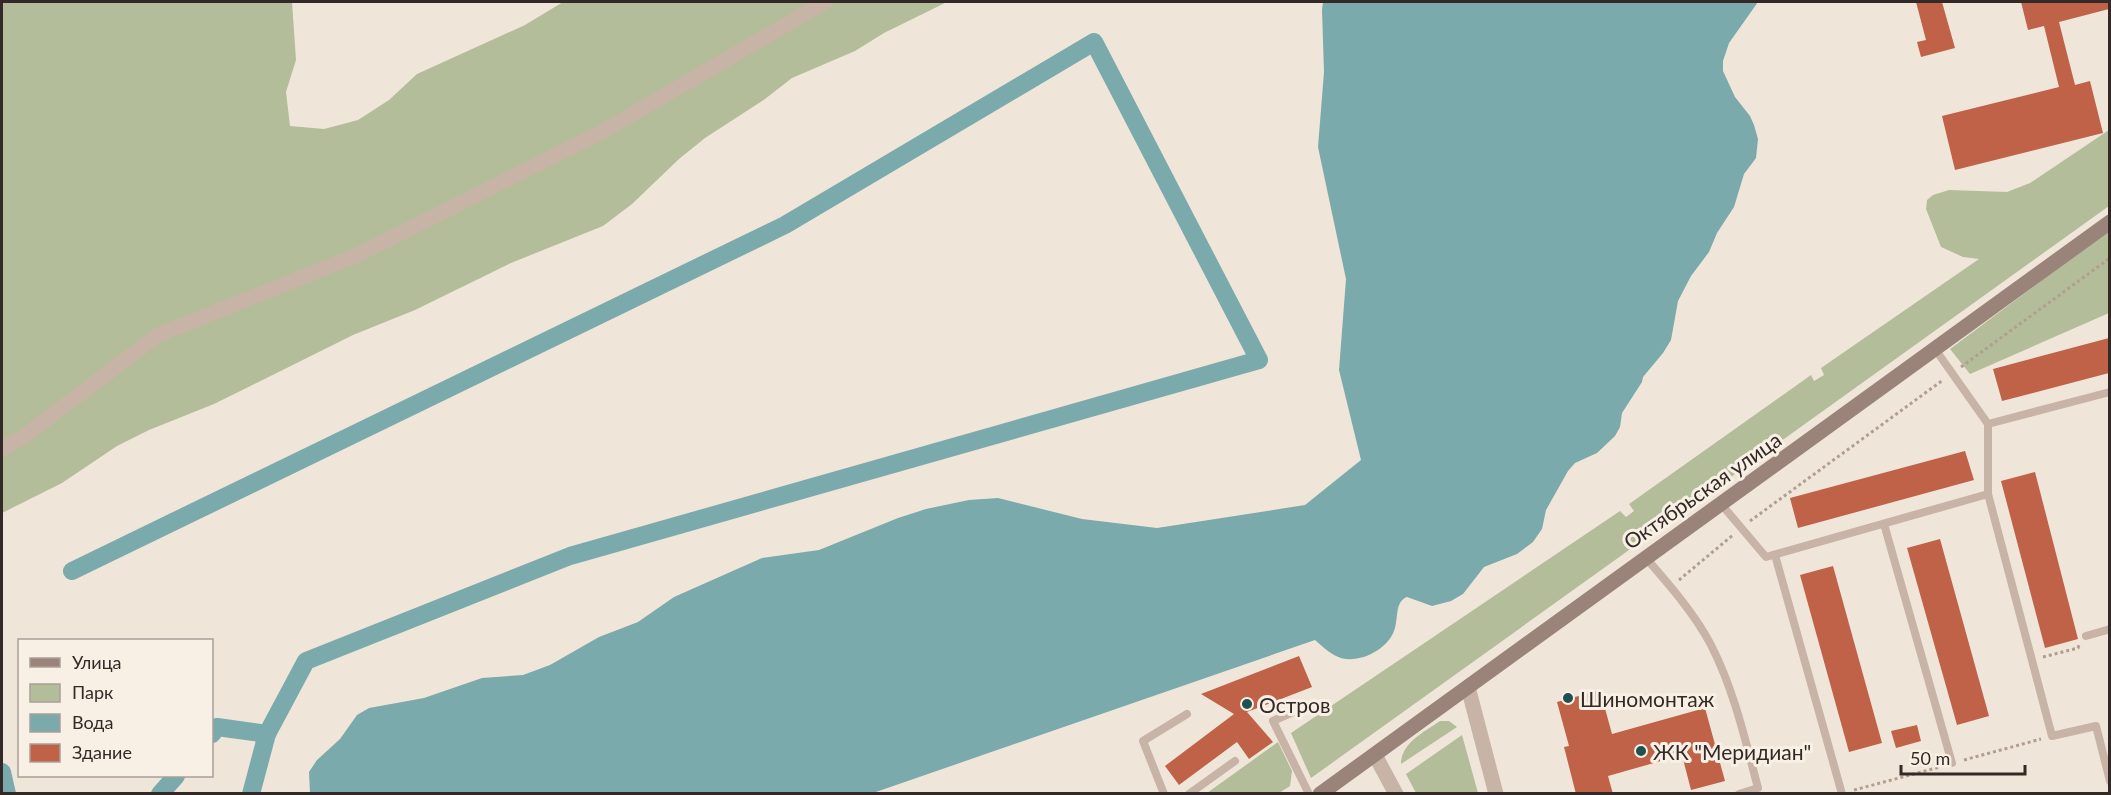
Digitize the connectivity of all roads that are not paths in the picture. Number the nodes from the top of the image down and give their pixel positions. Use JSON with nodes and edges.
{"nodes":[{"id":1,"x":825,"y":2,"type":"edge"},
{"id":2,"x":2109,"y":222,"type":"edge"},
{"id":3,"x":1935,"y":349,"type":"junction"},
{"id":4,"x":2109,"y":392,"type":"edge"},
{"id":5,"x":1988,"y":424,"type":"junction"},
{"id":6,"x":2,"y":449,"type":"edge"},
{"id":7,"x":1988,"y":494,"type":"junction"},
{"id":8,"x":1721,"y":504,"type":"junction"},
{"id":9,"x":1884,"y":524,"type":"junction"},
{"id":10,"x":1775,"y":555,"type":"junction"},
{"id":11,"x":1644,"y":557,"type":"junction"},
{"id":12,"x":2109,"y":630,"type":"edge"},
{"id":13,"x":2086,"y":636,"type":"road end"},
{"id":14,"x":1468,"y":687,"type":"junction"},
{"id":15,"x":1306,"y":706,"type":"dead end"},
{"id":16,"x":1187,"y":714,"type":"dead end"},
{"id":17,"x":1375,"y":755,"type":"junction"},
{"id":18,"x":1235,"y":761,"type":"dead end"},
{"id":19,"x":1952,"y":763,"type":"dead end"},
{"id":20,"x":2109,"y":781,"type":"edge"},
{"id":21,"x":1164,"y":794,"type":"edge"},
{"id":22,"x":1190,"y":794,"type":"edge"},
{"id":23,"x":1309,"y":794,"type":"edge"},
{"id":24,"x":1320,"y":794,"type":"edge"},
{"id":25,"x":1396,"y":794,"type":"edge"},
{"id":26,"x":1496,"y":794,"type":"edge"},
{"id":27,"x":1739,"y":794,"type":"edge"},
{"id":28,"x":1842,"y":794,"type":"edge"}],
"edges":[{"from":1,"to":6,"type":"street"},
{"from":2,"to":3,"type":"main road","name":"Октябрьская улица"},
{"from":3,"to":5,"type":"lane"},
{"from":3,"to":8,"type":"main road","name":"Октябрьская улица"},
{"from":4,"to":5,"type":"lane"},
{"from":5,"to":7,"type":"lane"},
{"from":7,"to":9,"type":"lane"},
{"from":7,"to":20,"type":"lane"},
{"from":8,"to":10,"type":"lane"},
{"from":8,"to":11,"type":"main road","name":"Октябрьская улица"},
{"from":9,"to":10,"type":"lane"},
{"from":9,"to":19,"type":"lane"},
{"from":10,"to":28,"type":"lane"},
{"from":11,"to":14,"type":"main road","name":"Октябрьская улица"},
{"from":11,"to":27,"type":"lane"},
{"from":12,"to":13,"type":"lane"},
{"from":14,"to":17,"type":"main road","name":"Октябрьская улица"},
{"from":14,"to":26,"type":"street"},
{"from":15,"to":23,"type":"lane"},
{"from":16,"to":21,"type":"lane"},
{"from":17,"to":24,"type":"main road","name":"Октябрьская улица"},
{"from":17,"to":25,"type":"street"},
{"from":18,"to":22,"type":"lane"}]}
